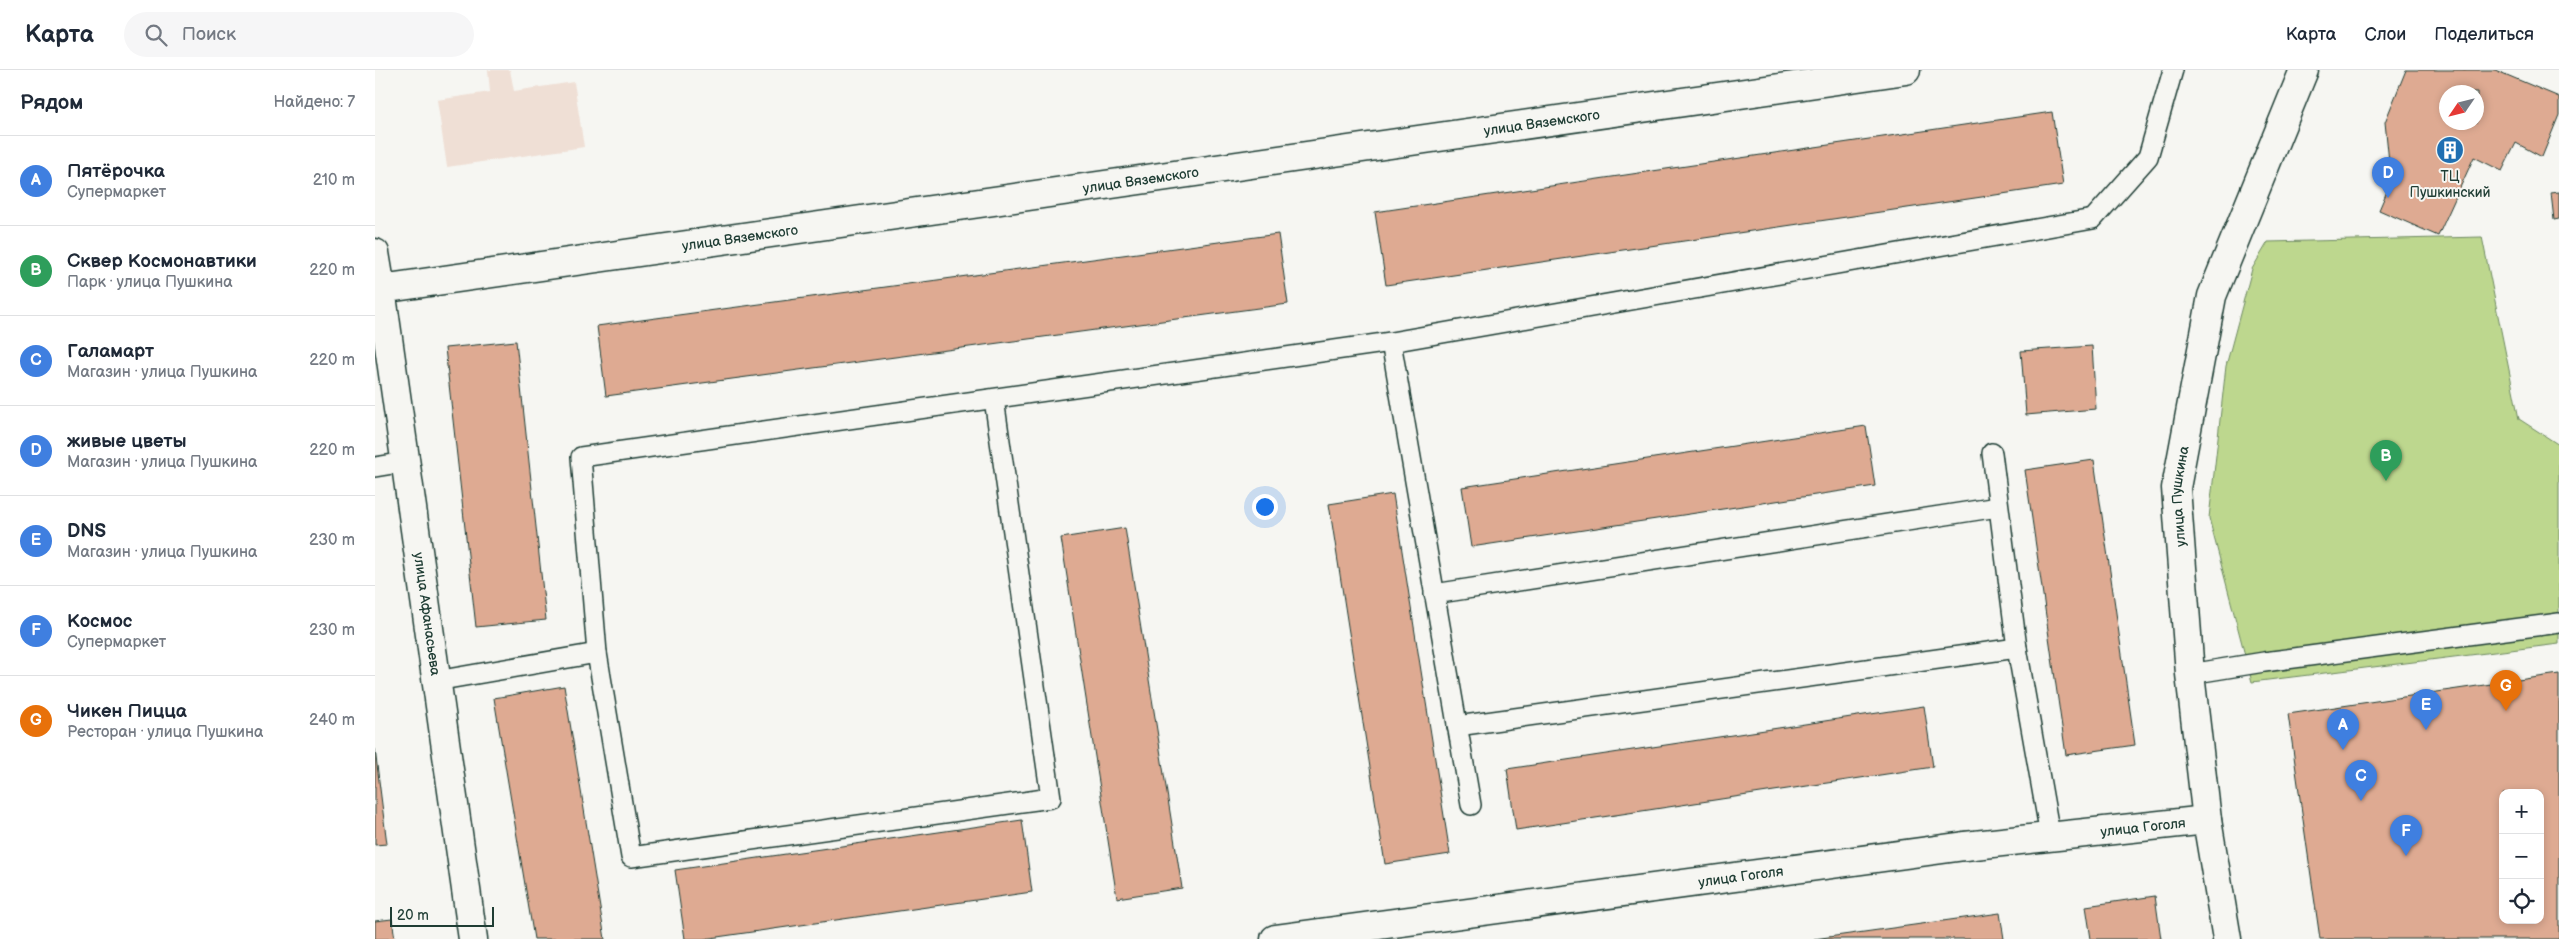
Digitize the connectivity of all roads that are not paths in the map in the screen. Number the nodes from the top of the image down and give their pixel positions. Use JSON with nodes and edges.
{"nodes":[{"id":1,"x":1899,"y":70,"type":"edge"},
{"id":2,"x":2173,"y":70,"type":"edge"},
{"id":3,"x":2304,"y":70,"type":"edge"},
{"id":4,"x":375,"y":253,"type":"edge"},
{"id":5,"x":378,"y":290,"type":"edge"},
{"id":6,"x":1391,"y":342,"type":"junction"},
{"id":7,"x":994,"y":399,"type":"junction"},
{"id":8,"x":1992,"y":453,"type":"dead end"},
{"id":9,"x":405,"y":462,"type":"junction"},
{"id":10,"x":375,"y":466,"type":"edge"},
{"id":11,"x":1998,"y":507,"type":"junction"},
{"id":12,"x":1434,"y":594,"type":"junction"},
{"id":13,"x":2559,"y":623,"type":"edge"},
{"id":14,"x":2017,"y":648,"type":"junction"},
{"id":15,"x":597,"y":653,"type":"junction"},
{"id":16,"x":2190,"y":674,"type":"junction"},
{"id":17,"x":436,"y":681,"type":"junction"},
{"id":18,"x":1457,"y":726,"type":"junction"},
{"id":19,"x":1471,"y":805,"type":"dead end"},
{"id":20,"x":2207,"y":820,"type":"junction"},
{"id":21,"x":2050,"y":835,"type":"junction"},
{"id":22,"x":473,"y":939,"type":"edge"},
{"id":23,"x":1275,"y":939,"type":"edge"},
{"id":24,"x":2227,"y":939,"type":"edge"}],
"edges":[{"from":1,"to":5,"type":"street","name":"улица Вяземского"},
{"from":2,"to":6,"type":"lane"},
{"from":3,"to":16,"type":"street","name":"улица Пушкина"},
{"from":4,"to":5,"type":"street","name":"улица Афанасьева"},
{"from":5,"to":9,"type":"street","name":"улица Афанасьева"},
{"from":6,"to":7,"type":"lane"},
{"from":6,"to":12,"type":"lane"},
{"from":7,"to":15,"type":"lane"},
{"from":7,"to":15,"type":"lane"},
{"from":8,"to":11,"type":"lane"},
{"from":9,"to":10,"type":"lane"},
{"from":9,"to":17,"type":"street","name":"улица Афанасьева"},
{"from":11,"to":12,"type":"lane"},
{"from":11,"to":14,"type":"lane"},
{"from":12,"to":18,"type":"lane"},
{"from":13,"to":16,"type":"lane"},
{"from":14,"to":18,"type":"lane"},
{"from":14,"to":21,"type":"lane"},
{"from":15,"to":17,"type":"lane"},
{"from":16,"to":20,"type":"street","name":"улица Пушкина"},
{"from":17,"to":22,"type":"street","name":"улица Афанасьева"},
{"from":18,"to":19,"type":"lane"},
{"from":20,"to":21,"type":"street","name":"улица Гоголя"},
{"from":20,"to":24,"type":"street","name":"улица Пушкина"},
{"from":21,"to":23,"type":"street","name":"улица Гоголя"}]}
